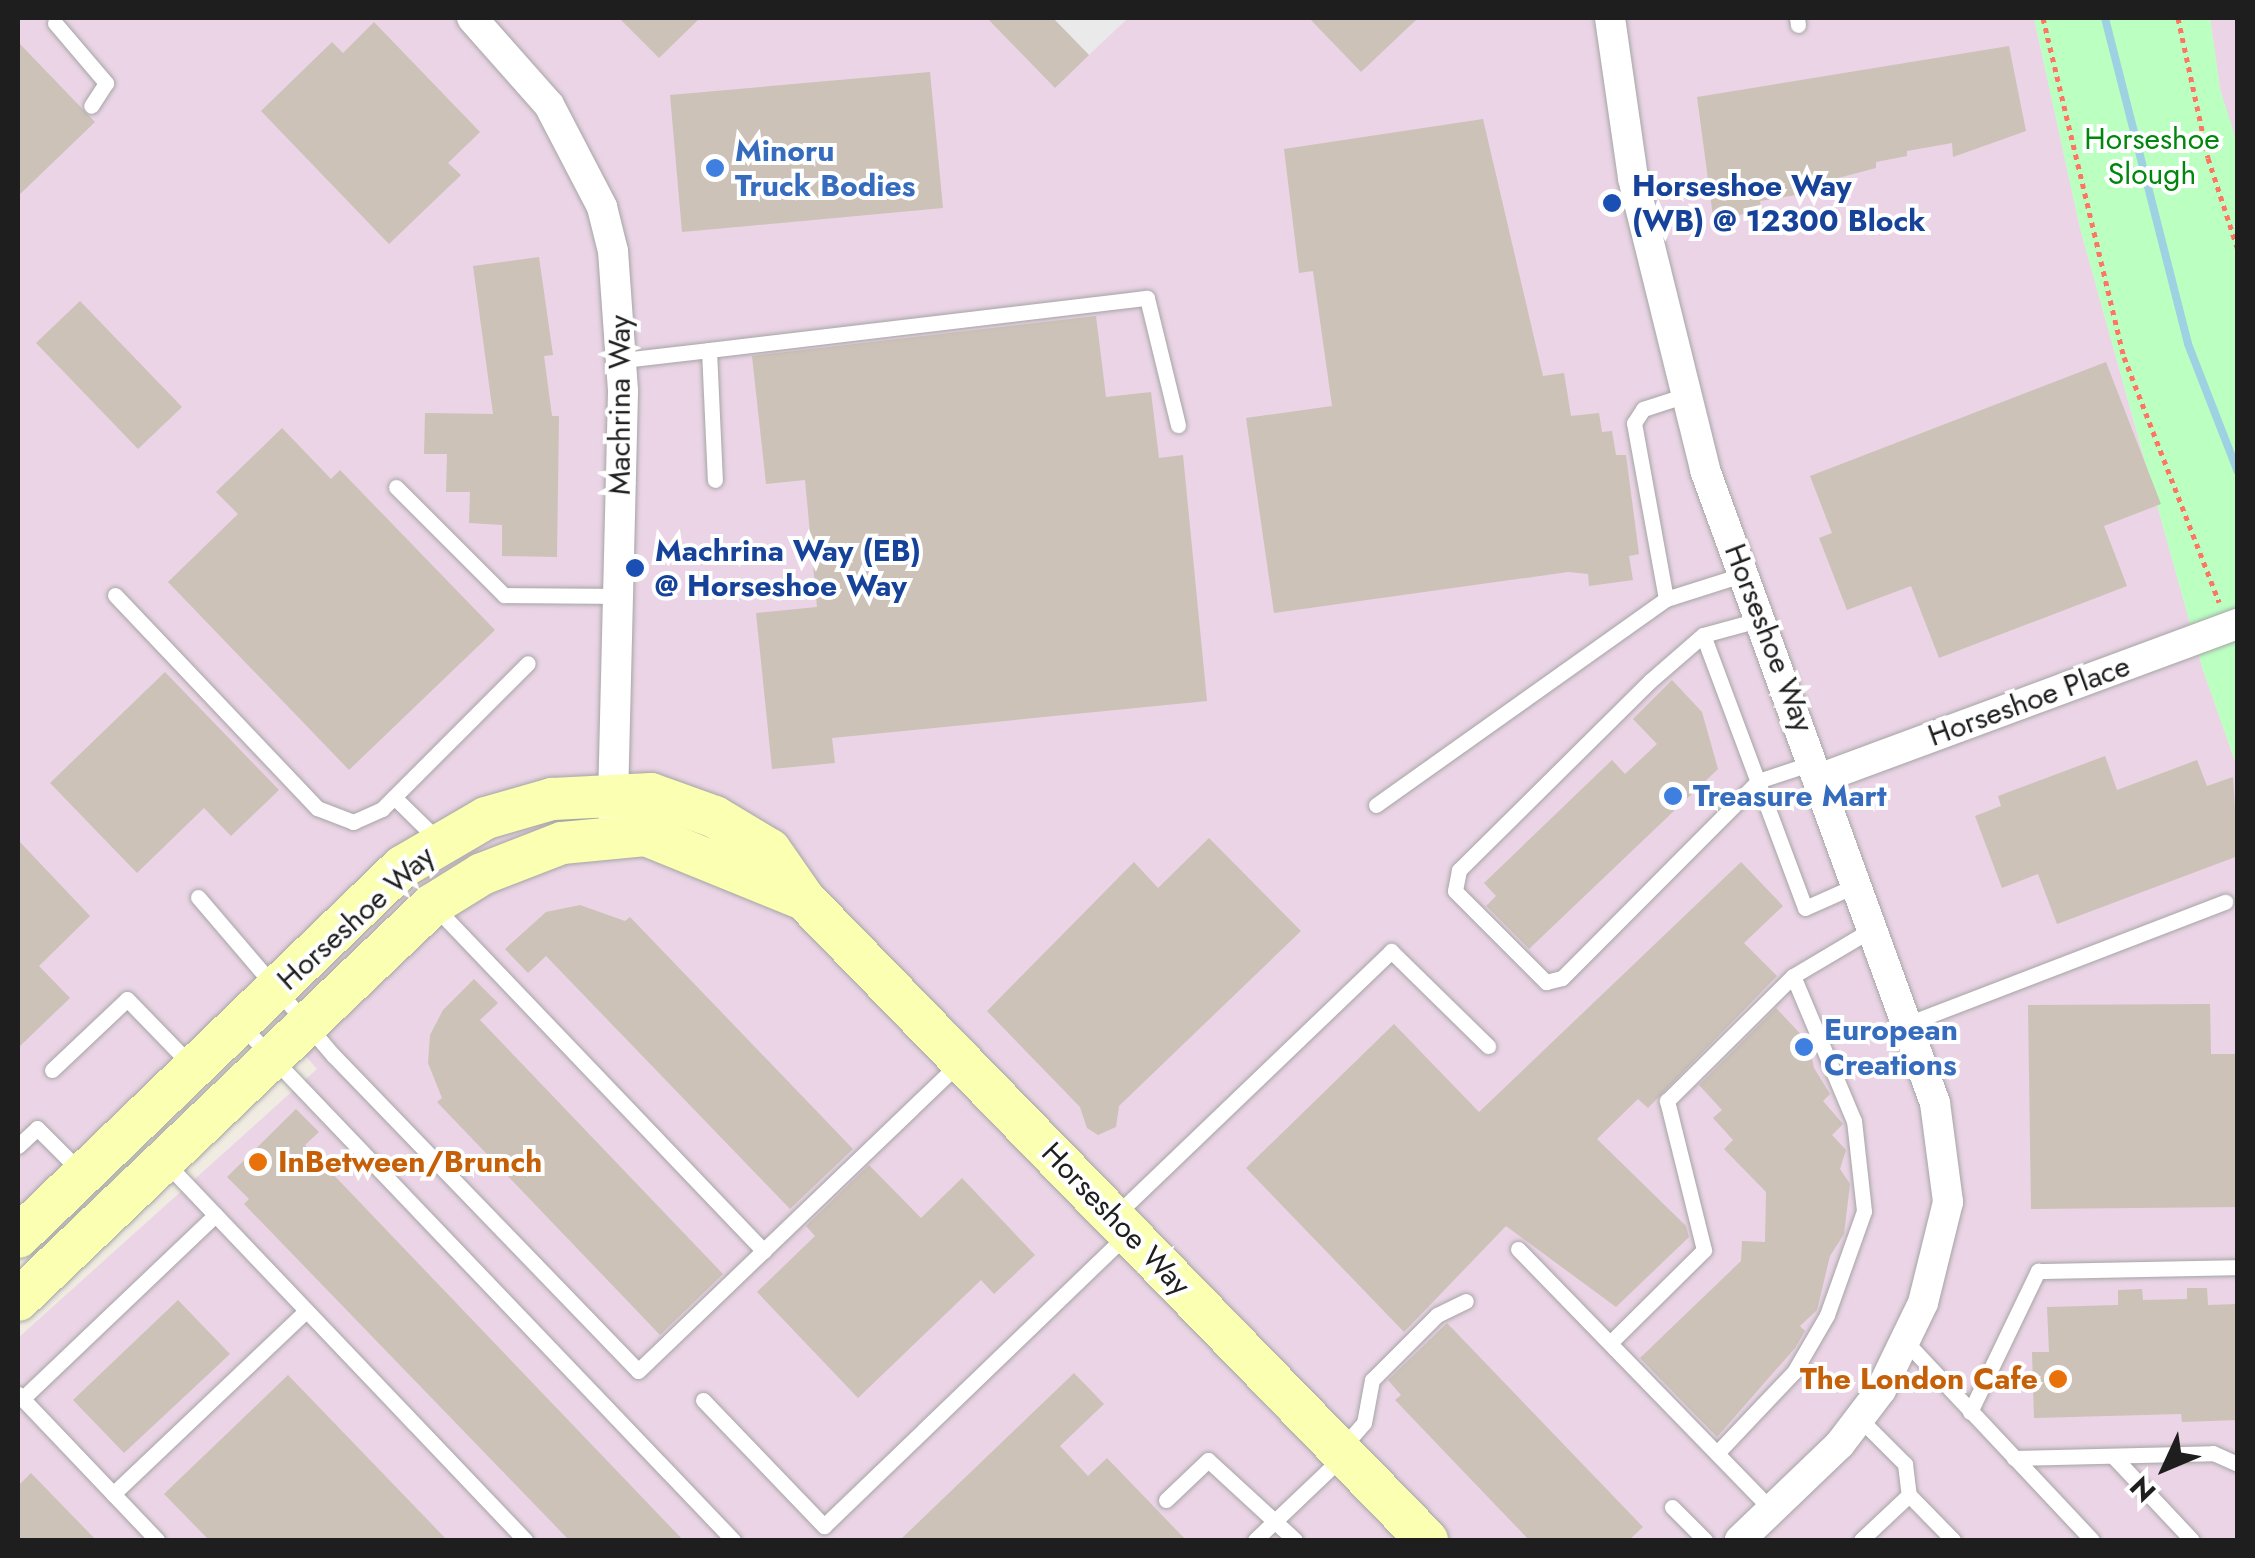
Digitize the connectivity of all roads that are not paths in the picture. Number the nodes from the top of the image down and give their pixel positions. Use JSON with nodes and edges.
{"nodes":[{"id":1,"x":474,"y":18,"type":"edge"},
{"id":2,"x":1610,"y":18,"type":"edge"},
{"id":3,"x":55,"y":19,"type":"edge"},
{"id":4,"x":91,"y":106,"type":"dead end"},
{"id":5,"x":710,"y":350,"type":"junction"},
{"id":6,"x":623,"y":360,"type":"junction"},
{"id":7,"x":1686,"y":395,"type":"junction"},
{"id":8,"x":1178,"y":425,"type":"dead end"},
{"id":9,"x":715,"y":480,"type":"dead end"},
{"id":10,"x":396,"y":488,"type":"dead end"},
{"id":11,"x":1745,"y":574,"type":"junction"},
{"id":12,"x":115,"y":595,"type":"dead end"},
{"id":13,"x":619,"y":596,"type":"junction"},
{"id":14,"x":1666,"y":600,"type":"junction"},
{"id":15,"x":2230,"y":617,"type":"edge"},
{"id":16,"x":1762,"y":619,"type":"junction"},
{"id":17,"x":1703,"y":635,"type":"junction"},
{"id":18,"x":528,"y":663,"type":"dead end"},
{"id":19,"x":1819,"y":770,"type":"junction"},
{"id":20,"x":1758,"y":781,"type":"junction"},
{"id":21,"x":614,"y":791,"type":"junction"},
{"id":22,"x":394,"y":797,"type":"junction"},
{"id":23,"x":1376,"y":805,"type":"dead end"},
{"id":24,"x":612,"y":836,"type":"junction"},
{"id":25,"x":440,"y":842,"type":"junction"},
{"id":26,"x":1859,"y":884,"type":"junction"},
{"id":27,"x":198,"y":896,"type":"dead end"},
{"id":28,"x":804,"y":899,"type":"junction"},
{"id":29,"x":2225,"y":902,"type":"dead end"},
{"id":30,"x":432,"y":905,"type":"junction"},
{"id":31,"x":1874,"y":928,"type":"junction"},
{"id":32,"x":1792,"y":976,"type":"junction"},
{"id":33,"x":279,"y":986,"type":"junction"},
{"id":34,"x":240,"y":1024,"type":"junction"},
{"id":35,"x":310,"y":1024,"type":"junction"},
{"id":36,"x":1907,"y":1024,"type":"junction"},
{"id":37,"x":1488,"y":1046,"type":"dead end"},
{"id":38,"x":276,"y":1060,"type":"junction"},
{"id":39,"x":962,"y":1060,"type":"junction"},
{"id":40,"x":194,"y":1067,"type":"junction"},
{"id":41,"x":52,"y":1070,"type":"dead end"},
{"id":42,"x":18,"y":1146,"type":"edge"},
{"id":43,"x":164,"y":1162,"type":"junction"},
{"id":44,"x":84,"y":1174,"type":"junction"},
{"id":45,"x":215,"y":1215,"type":"junction"},
{"id":46,"x":1121,"y":1225,"type":"junction"},
{"id":47,"x":18,"y":1238,"type":"edge"},
{"id":48,"x":1518,"y":1249,"type":"dead end"},
{"id":49,"x":764,"y":1251,"type":"junction"},
{"id":50,"x":2238,"y":1266,"type":"edge"},
{"id":51,"x":18,"y":1300,"type":"edge"},
{"id":52,"x":1466,"y":1301,"type":"dead end"},
{"id":53,"x":306,"y":1310,"type":"junction"},
{"id":54,"x":1611,"y":1342,"type":"junction"},
{"id":55,"x":1907,"y":1344,"type":"junction"},
{"id":56,"x":20,"y":1396,"type":"edge"},
{"id":57,"x":703,"y":1400,"type":"dead end"},
{"id":58,"x":1970,"y":1412,"type":"junction"},
{"id":59,"x":1860,"y":1419,"type":"junction"},
{"id":60,"x":1718,"y":1452,"type":"junction"},
{"id":61,"x":1342,"y":1453,"type":"junction"},
{"id":62,"x":2113,"y":1456,"type":"junction"},
{"id":63,"x":2014,"y":1458,"type":"junction"},
{"id":64,"x":2238,"y":1464,"type":"edge"},
{"id":65,"x":113,"y":1494,"type":"junction"},
{"id":66,"x":1910,"y":1495,"type":"junction"},
{"id":67,"x":1166,"y":1500,"type":"dead end"},
{"id":68,"x":1672,"y":1508,"type":"dead end"},
{"id":69,"x":1772,"y":1510,"type":"junction"},
{"id":70,"x":1276,"y":1520,"type":"junction"},
{"id":71,"x":157,"y":1540,"type":"edge"},
{"id":72,"x":525,"y":1540,"type":"edge"},
{"id":73,"x":734,"y":1540,"type":"edge"},
{"id":74,"x":1255,"y":1540,"type":"edge"},
{"id":75,"x":1295,"y":1540,"type":"edge"},
{"id":76,"x":1427,"y":1540,"type":"edge"},
{"id":77,"x":1705,"y":1540,"type":"edge"},
{"id":78,"x":1740,"y":1540,"type":"edge"},
{"id":79,"x":1861,"y":1540,"type":"edge"},
{"id":80,"x":1953,"y":1540,"type":"edge"},
{"id":81,"x":2092,"y":1540,"type":"edge"},
{"id":82,"x":2192,"y":1540,"type":"edge"}],
"edges":[{"from":1,"to":6,"type":"street","name":"Machrina Way"},
{"from":2,"to":7,"type":"street","name":"Horseshoe Way"},
{"from":3,"to":4,"type":"lane"},
{"from":5,"to":6,"type":"lane"},
{"from":5,"to":8,"type":"lane"},
{"from":5,"to":9,"type":"lane"},
{"from":6,"to":13,"type":"street","name":"Machrina Way"},
{"from":7,"to":11,"type":"street","name":"Horseshoe Way"},
{"from":7,"to":14,"type":"lane"},
{"from":10,"to":13,"type":"lane"},
{"from":11,"to":14,"type":"lane"},
{"from":11,"to":16,"type":"street","name":"Horseshoe Way"},
{"from":12,"to":22,"type":"lane"},
{"from":13,"to":21,"type":"street","name":"Machrina Way"},
{"from":14,"to":23,"type":"lane"},
{"from":15,"to":19,"type":"street","name":"Horseshoe Place"},
{"from":16,"to":17,"type":"lane"},
{"from":16,"to":19,"type":"street","name":"Horseshoe Way"},
{"from":17,"to":20,"type":"lane"},
{"from":17,"to":20,"type":"lane"},
{"from":18,"to":22,"type":"lane"},
{"from":19,"to":20,"type":"lane"},
{"from":19,"to":26,"type":"street","name":"Horseshoe Way"},
{"from":20,"to":26,"type":"lane"},
{"from":21,"to":24,"type":"street","name":"Machrina Way"},
{"from":21,"to":25,"type":"street","name":"Horseshoe Way"},
{"from":21,"to":28,"type":"street","name":"Horseshoe Way"},
{"from":22,"to":25,"type":"lane"},
{"from":24,"to":28,"type":"street","name":"Horseshoe Way"},
{"from":24,"to":30,"type":"street","name":"Horseshoe Way"},
{"from":25,"to":33,"type":"street","name":"Horseshoe Way"},
{"from":26,"to":31,"type":"street","name":"Horseshoe Way"},
{"from":27,"to":33,"type":"lane"},
{"from":28,"to":39,"type":"street","name":"Horseshoe Way"},
{"from":29,"to":36,"type":"lane"},
{"from":30,"to":35,"type":"street","name":"Horseshoe Way"},
{"from":30,"to":49,"type":"lane"},
{"from":31,"to":32,"type":"lane"},
{"from":31,"to":36,"type":"street","name":"Horseshoe Way"},
{"from":32,"to":54,"type":"lane"},
{"from":32,"to":60,"type":"lane"},
{"from":33,"to":34,"type":"street","name":"Horseshoe Way"},
{"from":33,"to":35,"type":"lane"},
{"from":34,"to":38,"type":"lane"},
{"from":34,"to":40,"type":"street","name":"Horseshoe Way"},
{"from":35,"to":38,"type":"street","name":"Horseshoe Way"},
{"from":35,"to":49,"type":"lane"},
{"from":36,"to":55,"type":"street","name":"Horseshoe Way"},
{"from":37,"to":46,"type":"lane"},
{"from":38,"to":43,"type":"street","name":"Horseshoe Way"},
{"from":38,"to":73,"type":"lane"},
{"from":39,"to":46,"type":"street","name":"Horseshoe Way"},
{"from":39,"to":49,"type":"lane"},
{"from":40,"to":41,"type":"lane"},
{"from":40,"to":44,"type":"street","name":"Horseshoe Way"},
{"from":42,"to":44,"type":"lane"},
{"from":43,"to":45,"type":"lane"},
{"from":43,"to":51,"type":"street","name":"Horseshoe Way"},
{"from":44,"to":47,"type":"street","name":"Horseshoe Way"},
{"from":45,"to":53,"type":"lane"},
{"from":45,"to":56,"type":"lane"},
{"from":46,"to":57,"type":"lane"},
{"from":46,"to":61,"type":"street","name":"Horseshoe Way"},
{"from":48,"to":54,"type":"lane"},
{"from":50,"to":58,"type":"lane"},
{"from":52,"to":61,"type":"lane"},
{"from":53,"to":65,"type":"lane"},
{"from":53,"to":72,"type":"lane"},
{"from":54,"to":60,"type":"lane"},
{"from":55,"to":58,"type":"lane"},
{"from":55,"to":59,"type":"street","name":"Horseshoe Way"},
{"from":56,"to":65,"type":"lane"},
{"from":58,"to":63,"type":"lane"},
{"from":59,"to":66,"type":"lane"},
{"from":59,"to":69,"type":"street","name":"Horseshoe Way"},
{"from":60,"to":69,"type":"lane"},
{"from":61,"to":70,"type":"lane"},
{"from":61,"to":76,"type":"street","name":"Horseshoe Way"},
{"from":62,"to":63,"type":"lane"},
{"from":62,"to":64,"type":"lane"},
{"from":62,"to":82,"type":"lane"},
{"from":63,"to":81,"type":"lane"},
{"from":65,"to":71,"type":"lane"},
{"from":66,"to":79,"type":"lane"},
{"from":66,"to":80,"type":"lane"},
{"from":67,"to":70,"type":"lane"},
{"from":68,"to":77,"type":"lane"},
{"from":69,"to":78,"type":"street","name":"Horseshoe Way"},
{"from":70,"to":74,"type":"lane"},
{"from":70,"to":75,"type":"lane"}]}
